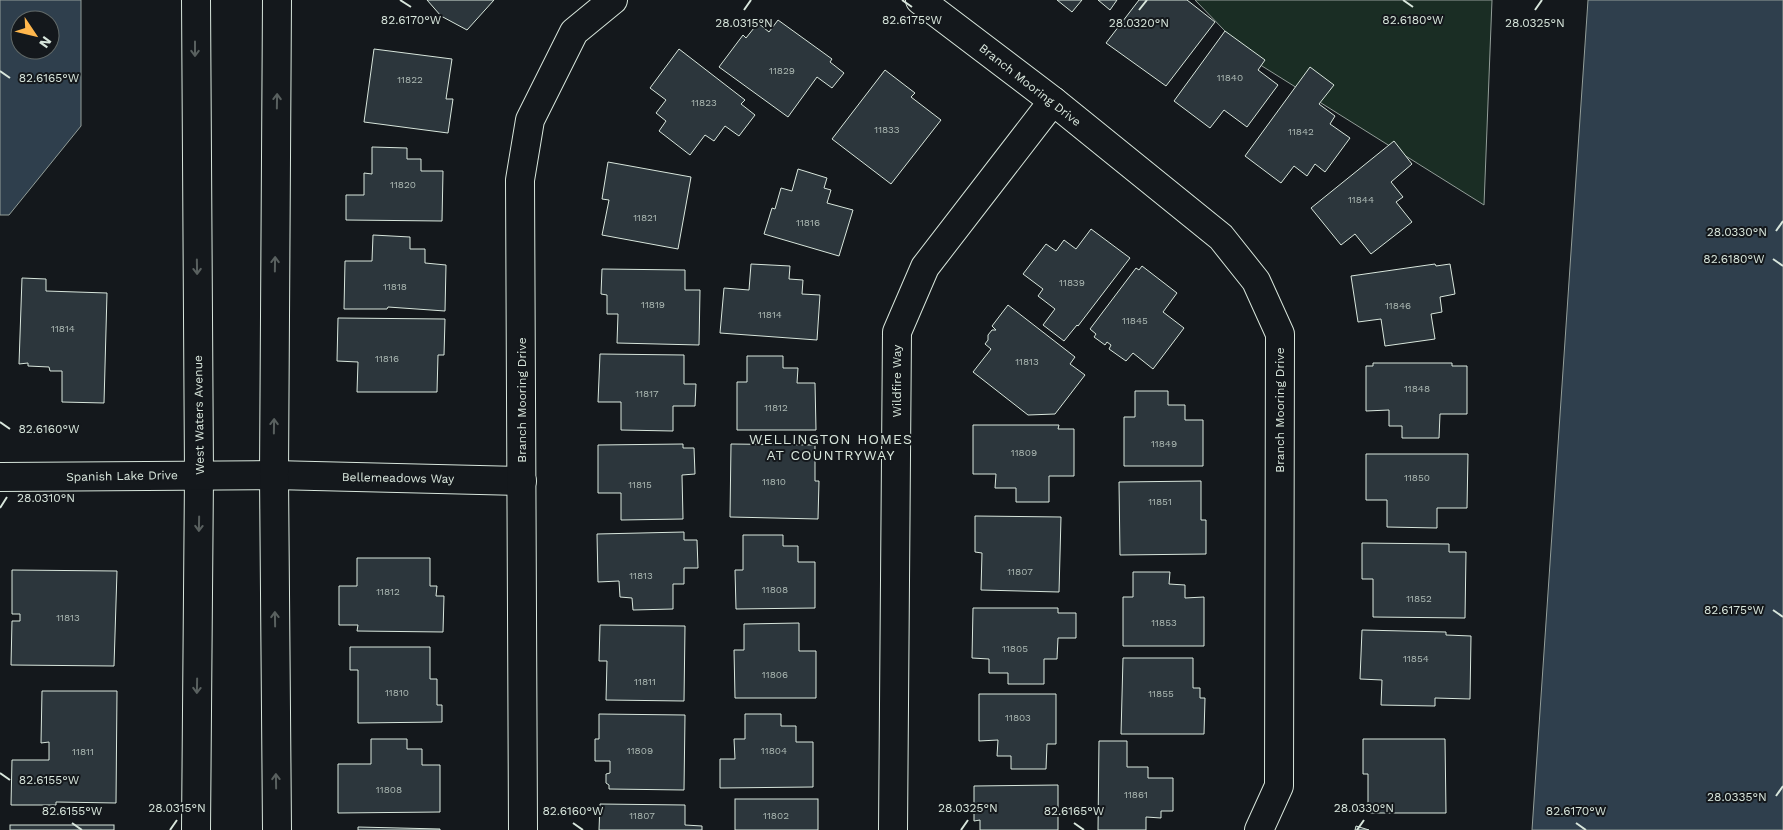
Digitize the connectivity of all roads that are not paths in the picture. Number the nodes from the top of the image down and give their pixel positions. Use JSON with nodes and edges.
{"nodes":[{"id":1,"x":196,"y":0,"type":"edge"},
{"id":2,"x":277,"y":0,"type":"edge"},
{"id":3,"x":613,"y":0,"type":"edge"},
{"id":4,"x":920,"y":0,"type":"edge"},
{"id":5,"x":1053,"y":101,"type":"junction"},
{"id":6,"x":199,"y":475,"type":"junction"},
{"id":7,"x":274,"y":475,"type":"junction"},
{"id":8,"x":0,"y":477,"type":"edge"},
{"id":9,"x":522,"y":481,"type":"junction"},
{"id":10,"x":196,"y":830,"type":"edge"},
{"id":11,"x":277,"y":830,"type":"edge"},
{"id":12,"x":523,"y":830,"type":"edge"},
{"id":13,"x":894,"y":830,"type":"edge"},
{"id":14,"x":1259,"y":830,"type":"edge"}],
"edges":[{"from":1,"to":6,"type":"street","name":"West Waters Avenue","one_way":true},
{"from":7,"to":2,"type":"street","one_way":true},
{"from":3,"to":9,"type":"street","name":"Branch Mooring Drive"},
{"from":4,"to":5,"type":"street","name":"Branch Mooring Drive"},
{"from":5,"to":13,"type":"street","name":"Wildfire Way"},
{"from":5,"to":14,"type":"street","name":"Branch Mooring Drive"},
{"from":6,"to":7,"type":"street","name":"Spanish Lake Drive"},
{"from":6,"to":8,"type":"street","name":"Spanish Lake Drive"},
{"from":6,"to":10,"type":"street","name":"West Waters Avenue","one_way":true},
{"from":7,"to":9,"type":"street","name":"Bellemeadows Way"},
{"from":11,"to":7,"type":"street","one_way":true},
{"from":9,"to":12,"type":"street","name":"Branch Mooring Drive"}]}
